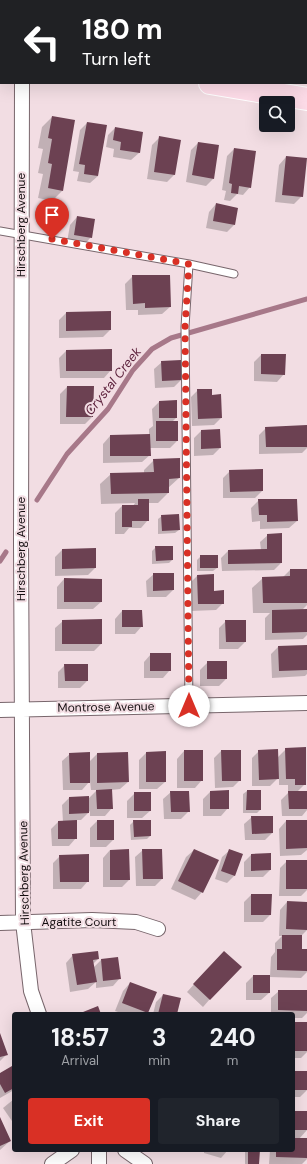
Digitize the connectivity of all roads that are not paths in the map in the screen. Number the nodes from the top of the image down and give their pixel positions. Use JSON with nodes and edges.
{"nodes":[{"id":1,"x":22,"y":84,"type":"edge"},
{"id":2,"x":216,"y":84,"type":"edge"},
{"id":3,"x":307,"y":98,"type":"edge"},
{"id":4,"x":0,"y":231,"type":"edge"},
{"id":5,"x":21,"y":234,"type":"junction"},
{"id":6,"x":189,"y":264,"type":"junction"},
{"id":7,"x":234,"y":274,"type":"dead end"},
{"id":8,"x":307,"y":703,"type":"edge"},
{"id":9,"x":189,"y":706,"type":"junction"},
{"id":10,"x":23,"y":709,"type":"junction"},
{"id":11,"x":0,"y":710,"type":"edge"},
{"id":12,"x":24,"y":922,"type":"junction"},
{"id":13,"x":0,"y":923,"type":"edge"},
{"id":14,"x":158,"y":929,"type":"dead end"},
{"id":15,"x":38,"y":1012,"type":"edge"},
{"id":16,"x":69,"y":1152,"type":"edge"},
{"id":17,"x":99,"y":1152,"type":"edge"},
{"id":18,"x":128,"y":1152,"type":"edge"},
{"id":19,"x":52,"y":1164,"type":"edge"},
{"id":20,"x":99,"y":1164,"type":"edge"},
{"id":21,"x":145,"y":1164,"type":"edge"}],
"edges":[{"from":1,"to":5,"type":"street","name":"Hirschberg Avenue"},
{"from":2,"to":3,"type":"main road"},
{"from":4,"to":5,"type":"lane"},
{"from":5,"to":6,"type":"lane"},
{"from":5,"to":10,"type":"street","name":"Hirschberg Avenue"},
{"from":6,"to":7,"type":"lane"},
{"from":6,"to":9,"type":"lane"},
{"from":8,"to":9,"type":"street","name":"Montrose Avenue"},
{"from":9,"to":10,"type":"street","name":"Montrose Avenue"},
{"from":10,"to":11,"type":"street","name":"Montrose Avenue"},
{"from":10,"to":12,"type":"street","name":"Hirschberg Avenue"},
{"from":12,"to":13,"type":"street","name":"Agatite Court"},
{"from":12,"to":14,"type":"street","name":"Agatite Court"},
{"from":12,"to":15,"type":"street","name":"Hirschberg Avenue"},
{"from":16,"to":19,"type":"street"},
{"from":17,"to":20,"type":"street"},
{"from":18,"to":21,"type":"street"}]}
